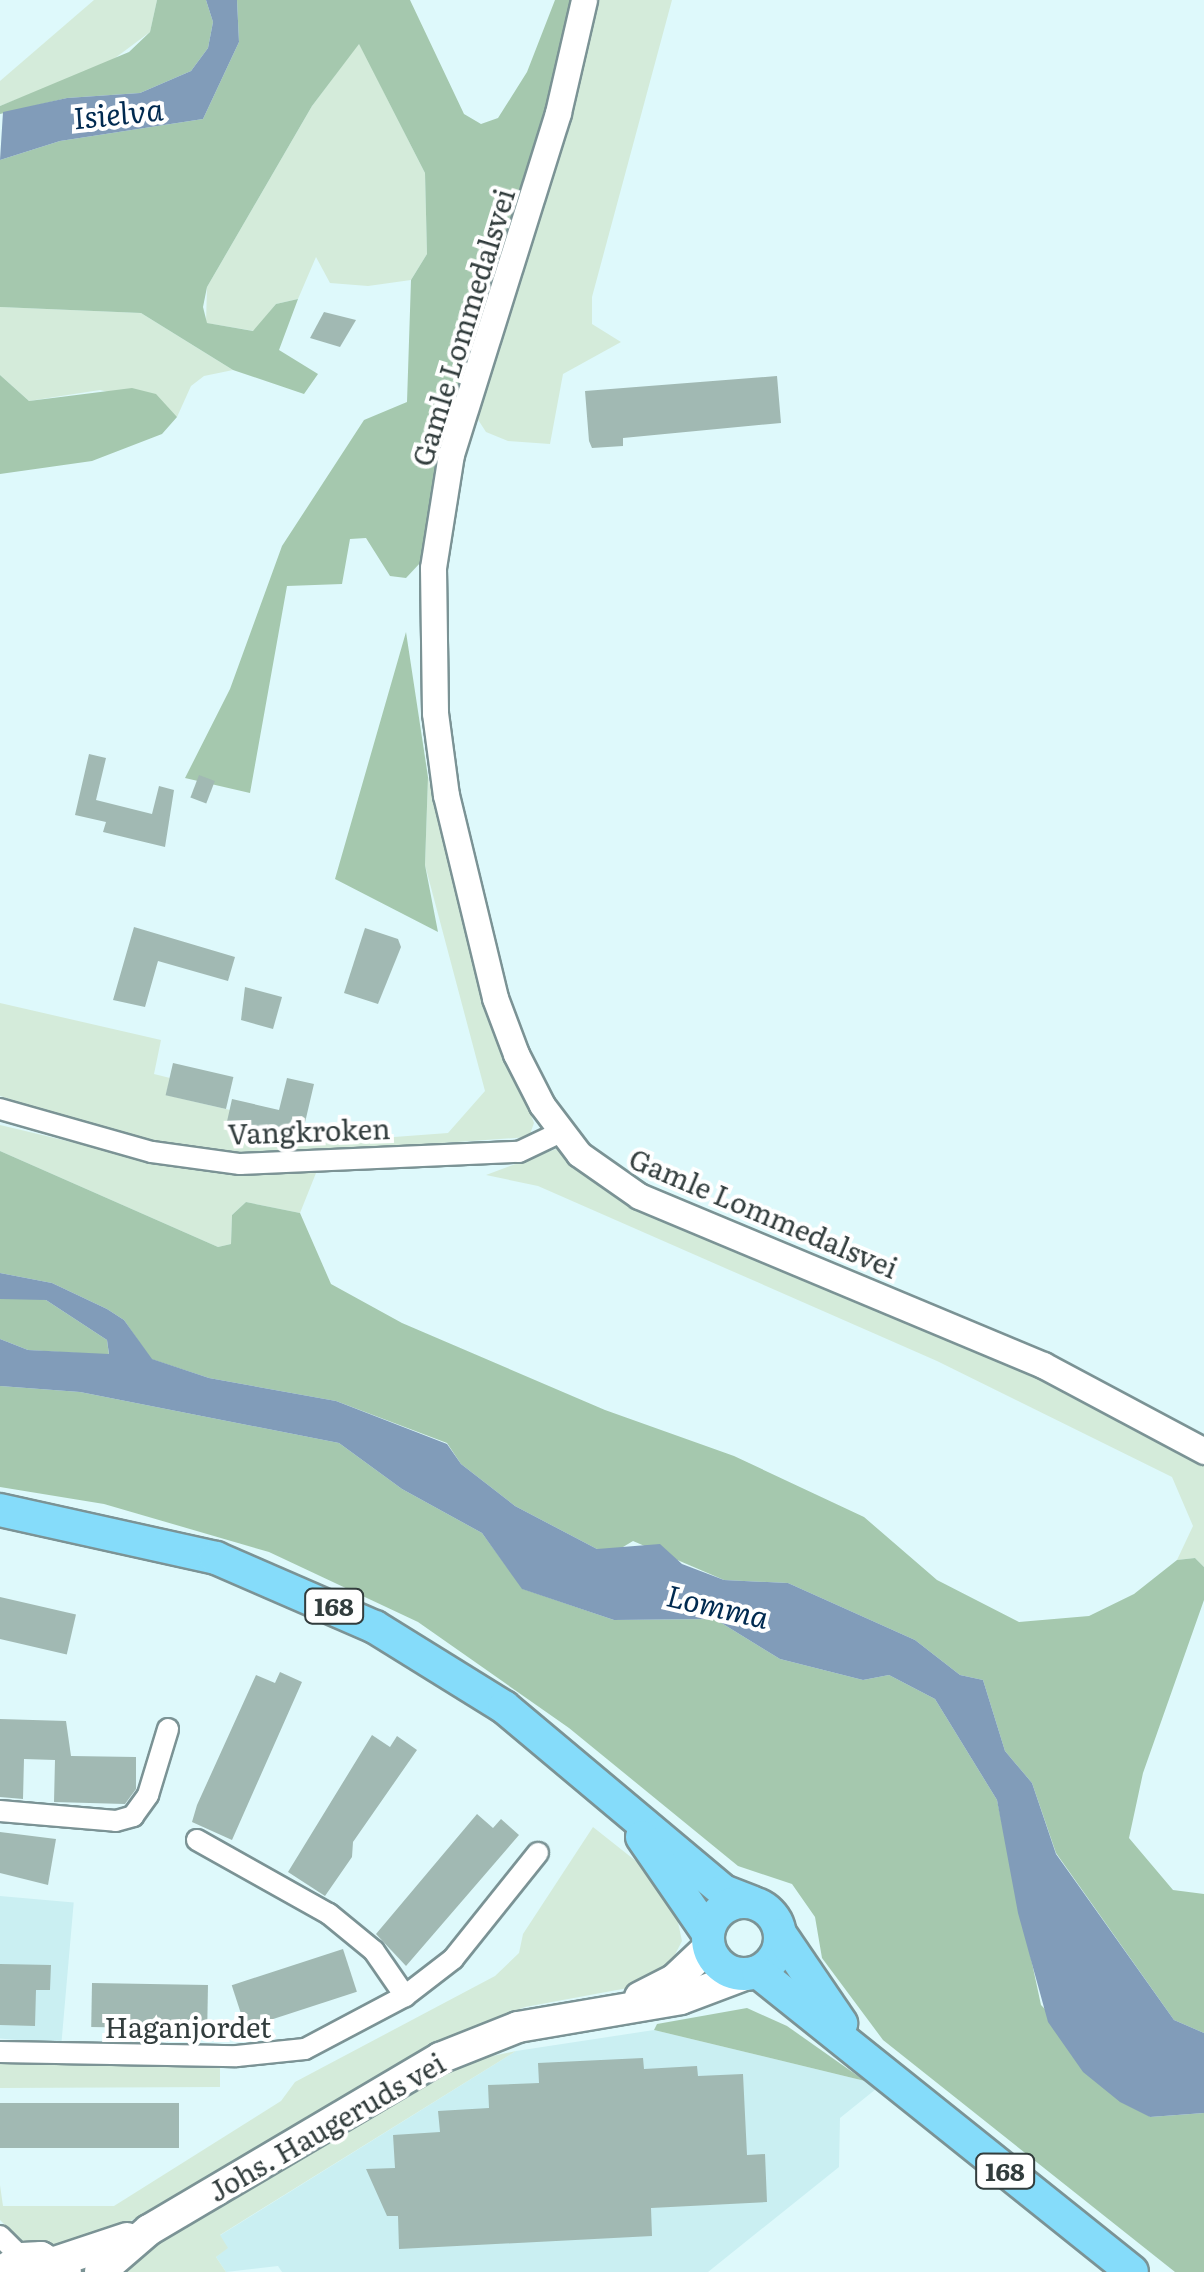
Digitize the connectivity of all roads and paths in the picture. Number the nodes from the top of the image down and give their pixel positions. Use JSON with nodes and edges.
{"nodes":[{"id":1,"x":584,"y":0,"type":"edge"},
{"id":2,"x":0,"y":1108,"type":"edge"},
{"id":3,"x":561,"y":1132,"type":"junction"},
{"id":4,"x":1204,"y":1451,"type":"edge"},
{"id":5,"x":0,"y":1510,"type":"edge"},
{"id":6,"x":168,"y":1729,"type":"dead end"},
{"id":7,"x":620,"y":1804,"type":"junction"},
{"id":8,"x":0,"y":1811,"type":"edge"},
{"id":9,"x":198,"y":1840,"type":"dead end"},
{"id":10,"x":538,"y":1853,"type":"dead end"},
{"id":11,"x":752,"y":1902,"type":"junction"},
{"id":12,"x":782,"y":1934,"type":"junction"},
{"id":13,"x":709,"y":1940,"type":"junction"},
{"id":14,"x":752,"y":1973,"type":"junction"},
{"id":15,"x":405,"y":1996,"type":"junction"},
{"id":16,"x":624,"y":2005,"type":"junction"},
{"id":17,"x":0,"y":2052,"type":"edge"},
{"id":18,"x":879,"y":2069,"type":"junction"},
{"id":19,"x":149,"y":2230,"type":"junction"},
{"id":20,"x":0,"y":2236,"type":"edge"},
{"id":21,"x":11,"y":2265,"type":"edge"},
{"id":22,"x":60,"y":2267,"type":"edge"},
{"id":23,"x":100,"y":2272,"type":"edge"},
{"id":24,"x":1132,"y":2272,"type":"edge"}],
"edges":[{"from":1,"to":3,"type":"street","name":"Gamle Lommedalsvei"},
{"from":2,"to":3,"type":"street","name":"Vangkroken"},
{"from":3,"to":4,"type":"street","name":"Gamle Lommedalsvei"},
{"from":5,"to":7,"type":"main road","number":"168"},
{"from":6,"to":8,"type":"street"},
{"from":7,"to":11,"type":"main road","number":"168"},
{"from":7,"to":13,"type":"main road","number":"168"},
{"from":9,"to":15,"type":"street"},
{"from":10,"to":15,"type":"street","name":"Haganjordet"},
{"from":11,"to":12,"type":"main road","number":"168"},
{"from":11,"to":13,"type":"main road"},
{"from":12,"to":14,"type":"main road"},
{"from":12,"to":18,"type":"main road","number":"168"},
{"from":13,"to":14,"type":"main road","number":"168"},
{"from":13,"to":16,"type":"main road","name":"Johs. Haugeruds vei"},
{"from":14,"to":16,"type":"main road","name":"Johs. Haugeruds vei"},
{"from":14,"to":18,"type":"main road","number":"168"},
{"from":15,"to":17,"type":"street","name":"Haganjordet"},
{"from":16,"to":19,"type":"main road","name":"Johs. Haugeruds vei"},
{"from":18,"to":24,"type":"main road","number":"168"},
{"from":19,"to":22,"type":"main road","name":"Johs. Haugeruds vei"},
{"from":19,"to":23,"type":"main road","name":"Johs. Haugeruds vei"},
{"from":20,"to":21,"type":"street"},
{"from":21,"to":22,"type":"main road"}]}
